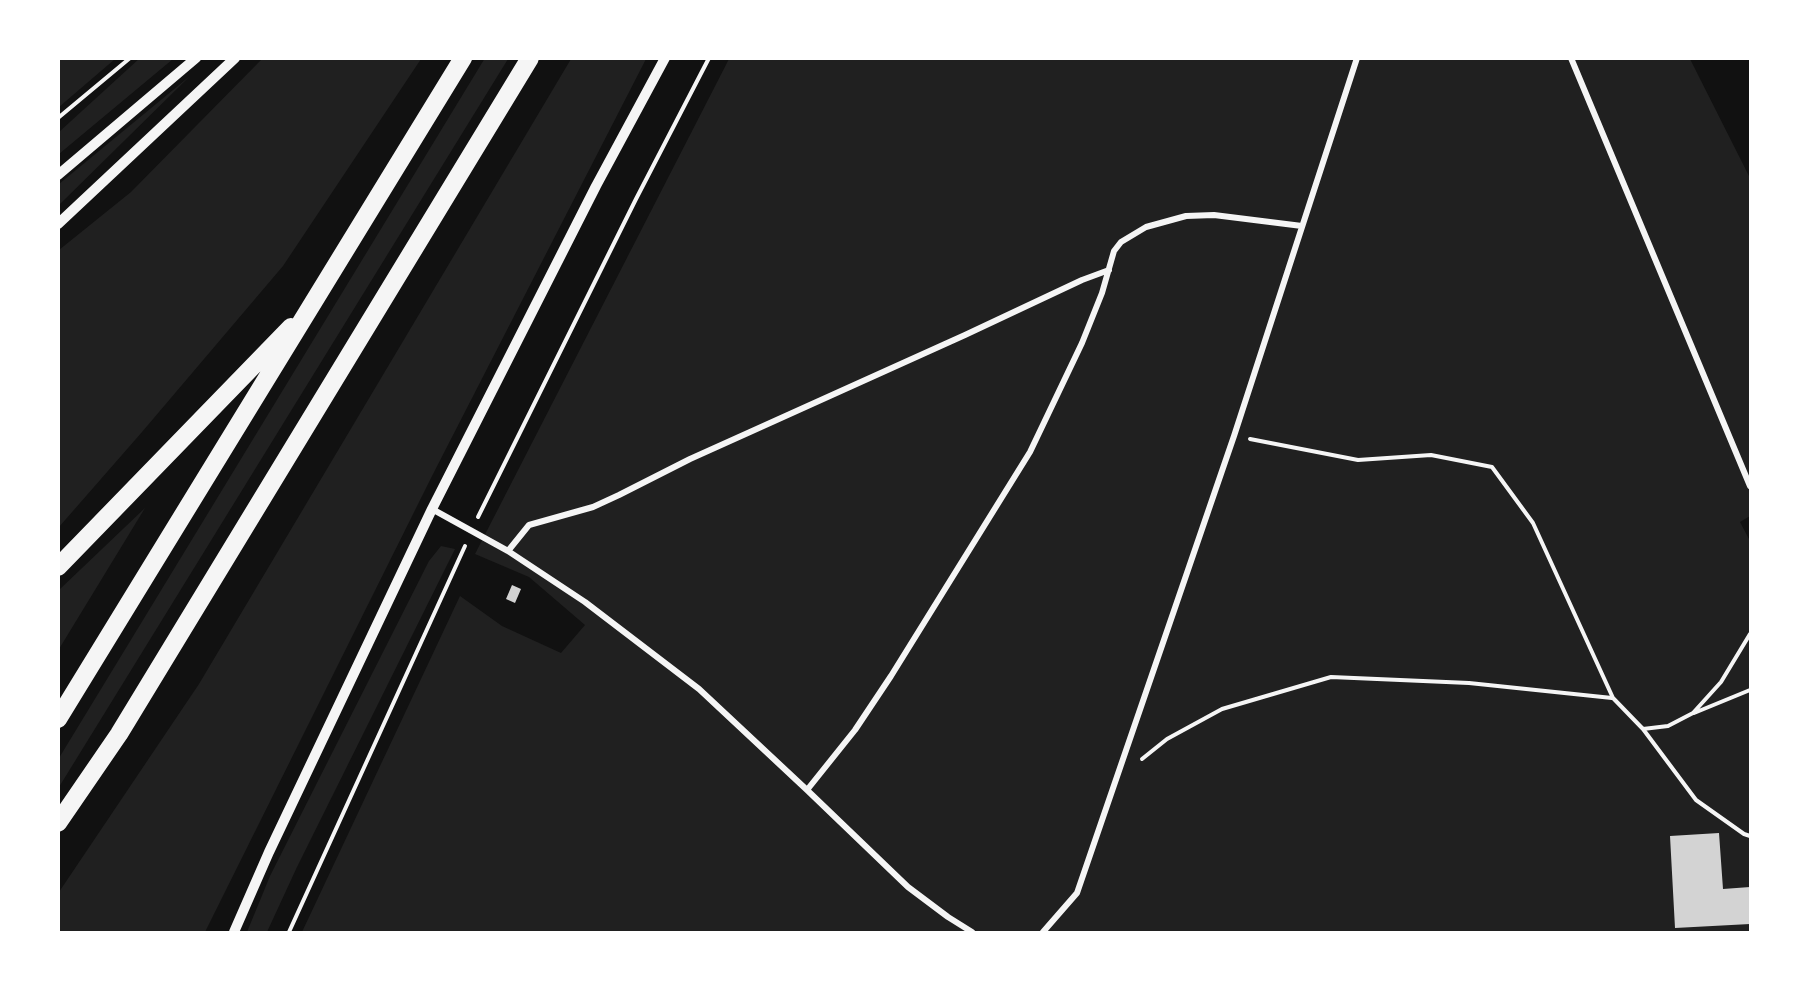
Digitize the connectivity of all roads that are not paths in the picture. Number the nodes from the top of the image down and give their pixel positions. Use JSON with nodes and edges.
{"nodes":[{"id":1,"x":196,"y":58,"type":"edge"},
{"id":2,"x":235,"y":58,"type":"edge"},
{"id":3,"x":464,"y":58,"type":"edge"},
{"id":4,"x":530,"y":58,"type":"edge"},
{"id":5,"x":665,"y":58,"type":"edge"},
{"id":6,"x":1357,"y":58,"type":"edge"},
{"id":7,"x":1571,"y":58,"type":"edge"},
{"id":8,"x":58,"y":175,"type":"edge"},
{"id":9,"x":58,"y":224,"type":"edge"},
{"id":10,"x":1302,"y":226,"type":"junction"},
{"id":11,"x":1109,"y":270,"type":"junction"},
{"id":12,"x":315,"y":302,"type":"junction"},
{"id":13,"x":1750,"y":486,"type":"edge"},
{"id":14,"x":432,"y":509,"type":"junction"},
{"id":15,"x":508,"y":551,"type":"junction"},
{"id":16,"x":58,"y":567,"type":"edge"},
{"id":17,"x":58,"y":719,"type":"edge"},
{"id":18,"x":807,"y":790,"type":"junction"},
{"id":19,"x":58,"y":823,"type":"edge"},
{"id":20,"x":234,"y":933,"type":"edge"},
{"id":21,"x":972,"y":933,"type":"edge"},
{"id":22,"x":1043,"y":933,"type":"edge"}],
"edges":[{"from":1,"to":8,"type":"street"},
{"from":2,"to":9,"type":"street"},
{"from":3,"to":12,"type":"highway"},
{"from":4,"to":19,"type":"highway"},
{"from":5,"to":14,"type":"street"},
{"from":6,"to":10,"type":"street"},
{"from":7,"to":13,"type":"street"},
{"from":10,"to":11,"type":"street"},
{"from":10,"to":22,"type":"street"},
{"from":11,"to":15,"type":"street"},
{"from":11,"to":18,"type":"street"},
{"from":12,"to":16,"type":"highway"},
{"from":12,"to":17,"type":"highway"},
{"from":14,"to":15,"type":"street"},
{"from":14,"to":20,"type":"street"},
{"from":15,"to":18,"type":"street"},
{"from":18,"to":21,"type":"street"}]}
